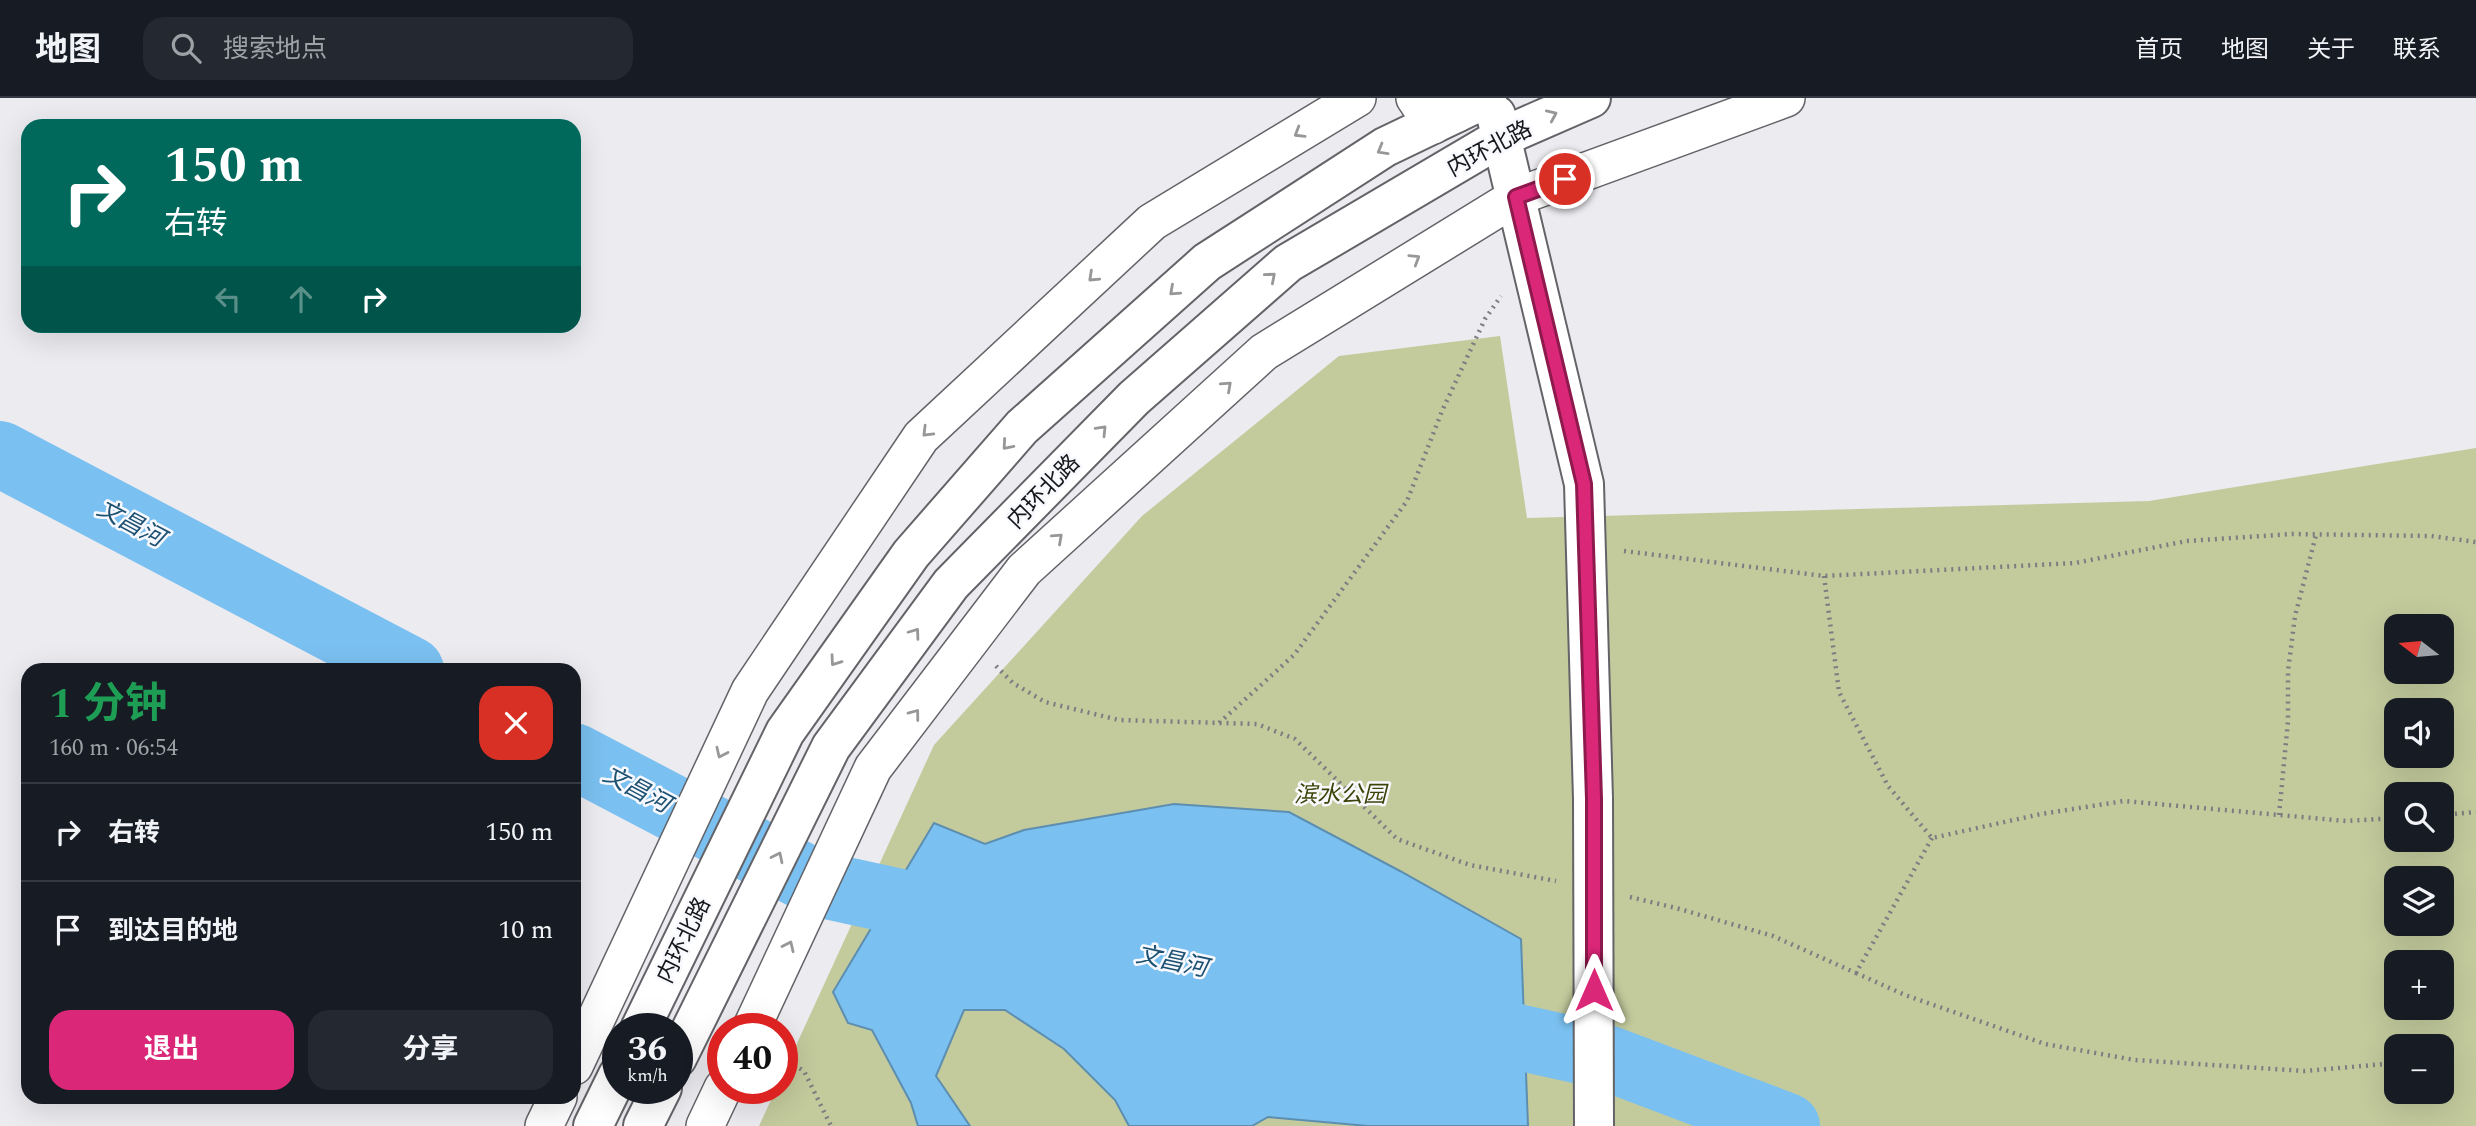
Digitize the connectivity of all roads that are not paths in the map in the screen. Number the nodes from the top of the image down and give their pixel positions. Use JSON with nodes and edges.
{"nodes":[{"id":1,"x":1357,"y":98,"type":"edge"},
{"id":2,"x":1591,"y":98,"type":"edge"},
{"id":3,"x":1786,"y":98,"type":"edge"},
{"id":4,"x":1455,"y":105,"type":"edge"},
{"id":5,"x":1502,"y":138,"type":"junction"},
{"id":6,"x":1516,"y":197,"type":"junction"},
{"id":7,"x":648,"y":1013,"type":"edge"},
{"id":8,"x":758,"y":1013,"type":"edge"},
{"id":9,"x":693,"y":1027,"type":"edge"},
{"id":10,"x":581,"y":1051,"type":"edge"},
{"id":11,"x":555,"y":1104,"type":"edge"},
{"id":12,"x":604,"y":1104,"type":"edge"},
{"id":13,"x":654,"y":1104,"type":"edge"},
{"id":14,"x":715,"y":1104,"type":"edge"},
{"id":15,"x":544,"y":1126,"type":"edge"},
{"id":16,"x":593,"y":1126,"type":"edge"},
{"id":17,"x":643,"y":1126,"type":"edge"},
{"id":18,"x":705,"y":1126,"type":"edge"},
{"id":19,"x":1594,"y":1126,"type":"edge"}],
"edges":[{"from":1,"to":10,"type":"street","one_way":true},
{"from":5,"to":2,"type":"main road","name":"内环北路","one_way":true},
{"from":3,"to":6,"type":"street"},
{"from":4,"to":5,"type":"main road"},
{"from":4,"to":7,"type":"main road","name":"内环北路","one_way":true},
{"from":5,"to":6,"type":"main road"},
{"from":9,"to":5,"type":"main road","name":"内环北路","one_way":true},
{"from":8,"to":6,"type":"street","one_way":true},
{"from":6,"to":19,"type":"main road","bridge":true},
{"from":11,"to":15,"type":"street"},
{"from":12,"to":16,"type":"main road"},
{"from":13,"to":17,"type":"main road"},
{"from":14,"to":18,"type":"street"}]}
